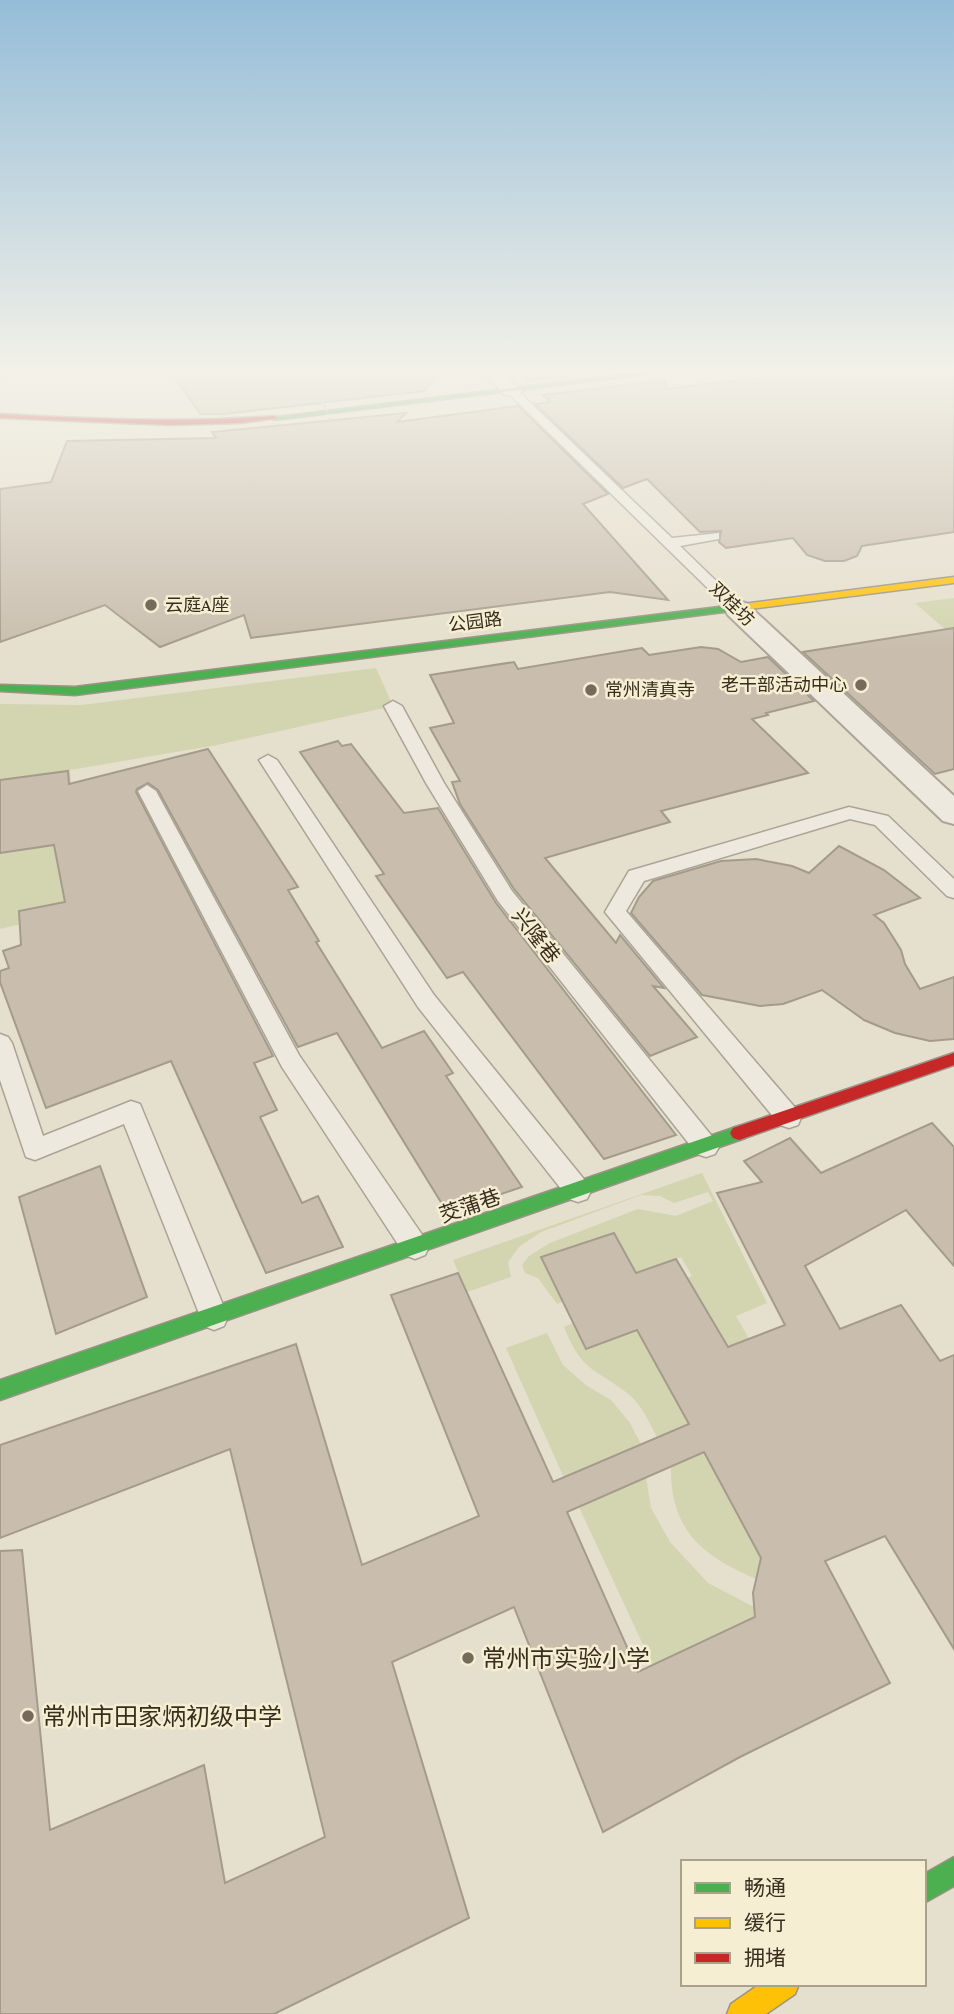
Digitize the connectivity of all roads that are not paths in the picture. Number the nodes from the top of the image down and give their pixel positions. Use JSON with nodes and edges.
{"nodes":[{"id":1,"x":587,"y":463,"type":"edge"},
{"id":2,"x":714,"y":536,"type":"dead end"},
{"id":3,"x":669,"y":543,"type":"junction"},
{"id":4,"x":954,"y":580,"type":"edge"},
{"id":5,"x":737,"y":609,"type":"junction"},
{"id":6,"x":0,"y":688,"type":"edge"},
{"id":7,"x":393,"y":706,"type":"dead end"},
{"id":8,"x":268,"y":760,"type":"dead end"},
{"id":9,"x":147,"y":791,"type":"dead end"},
{"id":10,"x":954,"y":814,"type":"edge"},
{"id":11,"x":954,"y":891,"type":"edge"},
{"id":12,"x":0,"y":1043,"type":"edge"},
{"id":13,"x":954,"y":1059,"type":"edge"},
{"id":14,"x":789,"y":1118,"type":"junction"},
{"id":15,"x":706,"y":1147,"type":"junction"},
{"id":16,"x":578,"y":1191,"type":"junction"},
{"id":17,"x":415,"y":1247,"type":"junction"},
{"id":18,"x":214,"y":1317,"type":"junction"},
{"id":19,"x":0,"y":1390,"type":"edge"},
{"id":20,"x":954,"y":1870,"type":"edge"},
{"id":21,"x":926,"y":1889,"type":"edge"},
{"id":22,"x":782,"y":1986,"type":"edge"},
{"id":23,"x":741,"y":2014,"type":"edge"}],
"edges":[{"from":1,"to":3,"type":"lane","name":"双桂坊"},
{"from":2,"to":3,"type":"lane"},
{"from":3,"to":5,"type":"lane","name":"双桂坊"},
{"from":4,"to":5,"type":"main road","name":"公园路"},
{"from":5,"to":6,"type":"main road","name":"公园路"},
{"from":5,"to":10,"type":"street","name":"双桂坊"},
{"from":7,"to":15,"type":"lane","name":"兴隆巷"},
{"from":8,"to":16,"type":"lane"},
{"from":9,"to":17,"type":"lane"},
{"from":11,"to":14,"type":"lane"},
{"from":12,"to":18,"type":"lane"},
{"from":13,"to":14,"type":"main road","name":"茭蒲巷"},
{"from":14,"to":15,"type":"main road","name":"茭蒲巷"},
{"from":15,"to":16,"type":"main road","name":"茭蒲巷"},
{"from":16,"to":17,"type":"main road","name":"茭蒲巷"},
{"from":17,"to":18,"type":"main road","name":"茭蒲巷"},
{"from":18,"to":19,"type":"main road","name":"茭蒲巷"},
{"from":20,"to":21,"type":"main road"},
{"from":22,"to":23,"type":"main road"}]}
